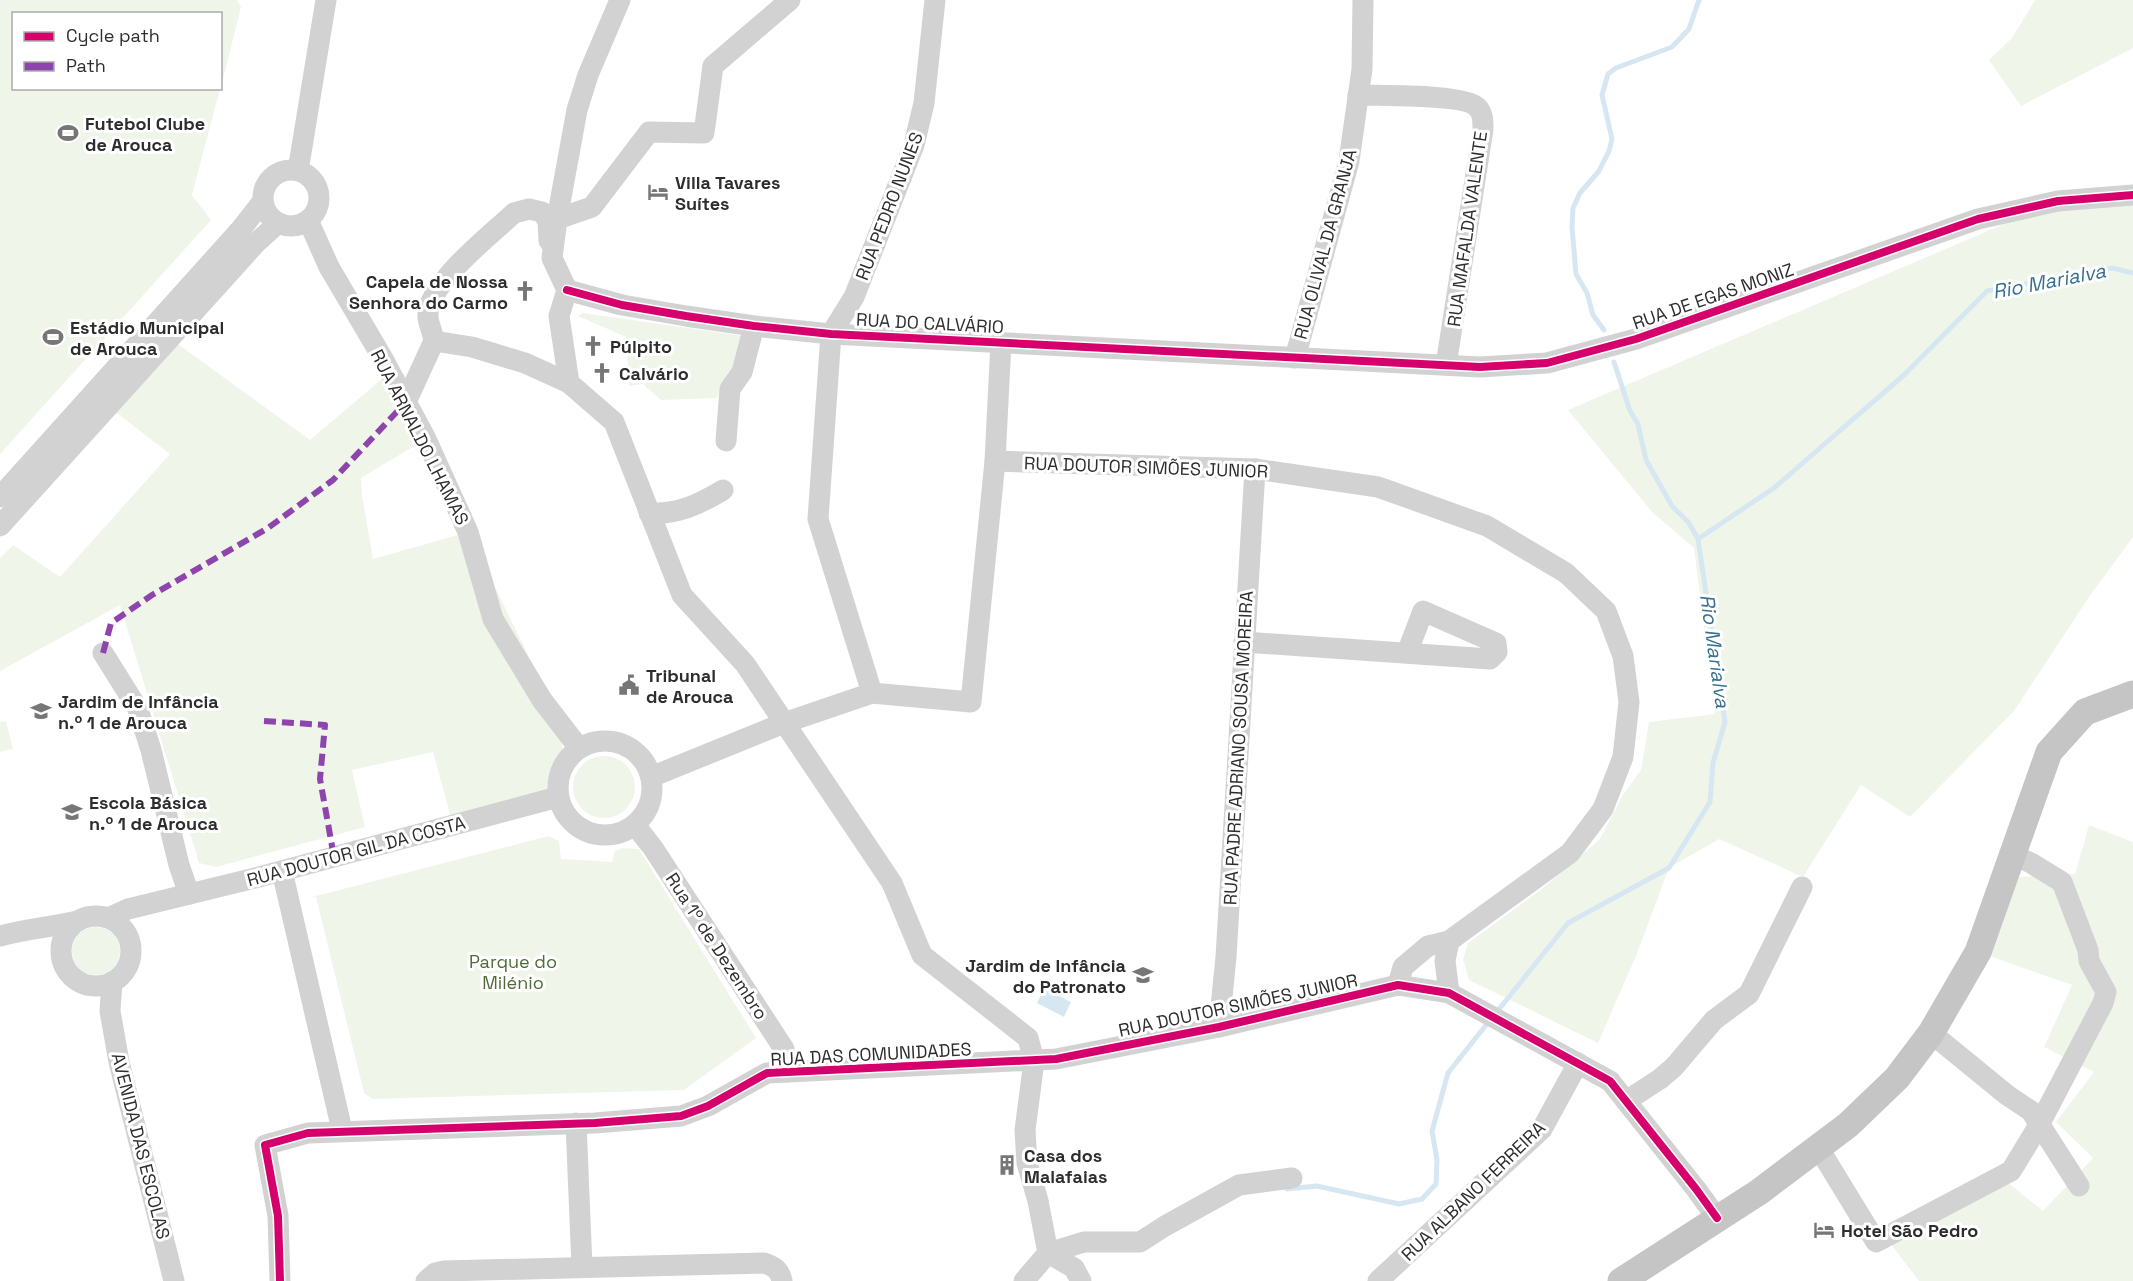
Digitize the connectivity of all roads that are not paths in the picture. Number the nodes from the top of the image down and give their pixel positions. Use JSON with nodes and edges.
{"nodes":[{"id":1,"x":326,"y":0,"type":"edge"},
{"id":2,"x":620,"y":0,"type":"edge"},
{"id":3,"x":790,"y":0,"type":"edge"},
{"id":4,"x":935,"y":0,"type":"edge"},
{"id":5,"x":1363,"y":0,"type":"edge"},
{"id":6,"x":1358,"y":95,"type":"junction"},
{"id":7,"x":298,"y":171,"type":"junction"},
{"id":8,"x":2133,"y":195,"type":"edge"},
{"id":9,"x":263,"y":201,"type":"junction"},
{"id":10,"x":557,"y":219,"type":"junction"},
{"id":11,"x":308,"y":220,"type":"junction"},
{"id":12,"x":278,"y":223,"type":"junction"},
{"id":13,"x":555,"y":264,"type":"junction"},
{"id":14,"x":567,"y":290,"type":"junction"},
{"id":15,"x":753,"y":326,"type":"junction"},
{"id":16,"x":831,"y":334,"type":"junction"},
{"id":17,"x":435,"y":340,"type":"junction"},
{"id":18,"x":1001,"y":342,"type":"junction"},
{"id":19,"x":1295,"y":358,"type":"junction"},
{"id":20,"x":1446,"y":365,"type":"junction"},
{"id":21,"x":569,"y":383,"type":"junction"},
{"id":22,"x":406,"y":402,"type":"junction"},
{"id":23,"x":726,"y":441,"type":"dead end"},
{"id":24,"x":995,"y":461,"type":"junction"},
{"id":25,"x":1255,"y":469,"type":"junction"},
{"id":26,"x":723,"y":490,"type":"dead end"},
{"id":27,"x":0,"y":497,"type":"edge"},
{"id":28,"x":649,"y":513,"type":"junction"},
{"id":29,"x":0,"y":526,"type":"edge"},
{"id":30,"x":1244,"y":642,"type":"junction"},
{"id":31,"x":103,"y":653,"type":"dead end"},
{"id":32,"x":1407,"y":653,"type":"dead end"},
{"id":33,"x":872,"y":693,"type":"junction"},
{"id":34,"x":2133,"y":694,"type":"edge"},
{"id":35,"x":784,"y":723,"type":"junction"},
{"id":36,"x":579,"y":748,"type":"junction"},
{"id":37,"x":651,"y":777,"type":"junction"},
{"id":38,"x":558,"y":797,"type":"junction"},
{"id":39,"x":635,"y":825,"type":"junction"},
{"id":40,"x":2013,"y":855,"type":"junction"},
{"id":41,"x":282,"y":871,"type":"junction"},
{"id":42,"x":1802,"y":887,"type":"dead end"},
{"id":43,"x":189,"y":894,"type":"junction"},
{"id":44,"x":153,"y":903,"type":"junction"},
{"id":45,"x":108,"y":918,"type":"junction"},
{"id":46,"x":78,"y":921,"type":"junction"},
{"id":47,"x":26,"y":929,"type":"junction"},
{"id":48,"x":0,"y":936,"type":"edge"},
{"id":49,"x":129,"y":939,"type":"junction"},
{"id":50,"x":1449,"y":941,"type":"junction"},
{"id":51,"x":61,"y":947,"type":"junction"},
{"id":52,"x":102,"y":984,"type":"junction"},
{"id":53,"x":1398,"y":985,"type":"junction"},
{"id":54,"x":1458,"y":997,"type":"junction"},
{"id":55,"x":1219,"y":1027,"type":"junction"},
{"id":56,"x":1931,"y":1033,"type":"junction"},
{"id":57,"x":1034,"y":1061,"type":"junction"},
{"id":58,"x":1578,"y":1063,"type":"junction"},
{"id":59,"x":787,"y":1072,"type":"junction"},
{"id":60,"x":1626,"y":1101,"type":"junction"},
{"id":61,"x":576,"y":1123,"type":"junction"},
{"id":62,"x":2039,"y":1125,"type":"junction"},
{"id":63,"x":342,"y":1130,"type":"junction"},
{"id":64,"x":1818,"y":1147,"type":"junction"},
{"id":65,"x":1292,"y":1178,"type":"dead end"},
{"id":66,"x":2079,"y":1186,"type":"dead end"},
{"id":67,"x":1717,"y":1218,"type":"junction"},
{"id":68,"x":1048,"y":1253,"type":"junction"},
{"id":69,"x":582,"y":1267,"type":"junction"},
{"id":70,"x":786,"y":1279,"type":"edge"},
{"id":71,"x":174,"y":1281,"type":"edge"},
{"id":72,"x":280,"y":1281,"type":"edge"},
{"id":73,"x":426,"y":1281,"type":"edge"},
{"id":74,"x":1024,"y":1281,"type":"edge"},
{"id":75,"x":1081,"y":1281,"type":"edge"},
{"id":76,"x":1378,"y":1281,"type":"edge"},
{"id":77,"x":1621,"y":1281,"type":"edge"}],
"edges":[{"from":1,"to":7,"type":"street"},
{"from":2,"to":10,"type":"street"},
{"from":3,"to":10,"type":"street"},
{"from":4,"to":16,"type":"street","name":"RUA PEDRO NUNES"},
{"from":5,"to":6,"type":"street","name":"RUA OLIVAL DA GRANJA"},
{"from":6,"to":19,"type":"street","name":"RUA OLIVAL DA GRANJA"},
{"from":6,"to":20,"type":"street","name":"RUA MAFALDA VALENTE"},
{"from":7,"to":9,"type":"street"},
{"from":7,"to":11,"type":"street"},
{"from":8,"to":20,"type":"street","name":"RUA DE EGAS MONIZ"},
{"from":9,"to":12,"type":"street"},
{"from":9,"to":27,"type":"street"},
{"from":10,"to":13,"type":"street"},
{"from":11,"to":12,"type":"street"},
{"from":11,"to":22,"type":"street","name":"RUA ARNALDO LHAMAS"},
{"from":12,"to":29,"type":"street"},
{"from":13,"to":14,"type":"street"},
{"from":13,"to":17,"type":"street"},
{"from":14,"to":15,"type":"street","name":"RUA DO CALVÁRIO"},
{"from":14,"to":21,"type":"street"},
{"from":15,"to":16,"type":"street","name":"RUA DO CALVÁRIO"},
{"from":15,"to":23,"type":"street"},
{"from":16,"to":18,"type":"street","name":"RUA DO CALVÁRIO"},
{"from":16,"to":33,"type":"street"},
{"from":17,"to":21,"type":"street"},
{"from":17,"to":22,"type":"street"},
{"from":18,"to":19,"type":"street","name":"RUA DO CALVÁRIO"},
{"from":18,"to":24,"type":"street"},
{"from":19,"to":20,"type":"street","name":"RUA DE EGAS MONIZ"},
{"from":21,"to":28,"type":"street"},
{"from":22,"to":36,"type":"street","name":"RUA ARNALDO LHAMAS"},
{"from":24,"to":25,"type":"street","name":"RUA DOUTOR SIMÕES JUNIOR"},
{"from":24,"to":33,"type":"street"},
{"from":25,"to":30,"type":"street","name":"RUA PADRE ADRIANO SOUSA MOREIRA"},
{"from":25,"to":50,"type":"street","name":"RUA DOUTOR SIMÕES JUNIOR"},
{"from":26,"to":28,"type":"street"},
{"from":28,"to":35,"type":"street"},
{"from":30,"to":32,"type":"street"},
{"from":30,"to":55,"type":"street","name":"RUA PADRE ADRIANO SOUSA MOREIRA"},
{"from":31,"to":43,"type":"street"},
{"from":33,"to":35,"type":"street"},
{"from":34,"to":40,"type":"main road"},
{"from":35,"to":37,"type":"street"},
{"from":35,"to":57,"type":"street"},
{"from":36,"to":37,"type":"street"},
{"from":36,"to":38,"type":"street"},
{"from":37,"to":39,"type":"street"},
{"from":38,"to":39,"type":"street"},
{"from":38,"to":41,"type":"street","name":"RUA DOUTOR GIL DA COSTA"},
{"from":39,"to":59,"type":"street","name":"Rua 1º de Dezembro"},
{"from":40,"to":56,"type":"main road"},
{"from":40,"to":62,"type":"street"},
{"from":41,"to":43,"type":"street","name":"RUA DOUTOR GIL DA COSTA"},
{"from":41,"to":63,"type":"street"},
{"from":42,"to":60,"type":"street"},
{"from":43,"to":44,"type":"street","name":"RUA DOUTOR GIL DA COSTA"},
{"from":44,"to":45,"type":"street","name":"RUA DOUTOR GIL DA COSTA"},
{"from":44,"to":49,"type":"street"},
{"from":45,"to":46,"type":"street"},
{"from":45,"to":49,"type":"street"},
{"from":46,"to":47,"type":"street"},
{"from":46,"to":51,"type":"street"},
{"from":47,"to":48,"type":"street"},
{"from":47,"to":51,"type":"street"},
{"from":49,"to":52,"type":"street"},
{"from":50,"to":53,"type":"street","name":"RUA DOUTOR SIMÕES JUNIOR"},
{"from":50,"to":54,"type":"street"},
{"from":51,"to":52,"type":"street"},
{"from":52,"to":71,"type":"street","name":"AVENIDA DAS ESCOLAS"},
{"from":53,"to":54,"type":"street","name":"RUA DOUTOR SIMÕES JUNIOR"},
{"from":53,"to":55,"type":"street","name":"RUA DOUTOR SIMÕES JUNIOR"},
{"from":54,"to":58,"type":"street","name":"RUA DOUTOR SIMÕES JUNIOR"},
{"from":55,"to":57,"type":"street","name":"RUA DOUTOR SIMÕES JUNIOR"},
{"from":56,"to":62,"type":"street"},
{"from":56,"to":64,"type":"main road"},
{"from":57,"to":59,"type":"street","name":"RUA DAS COMUNIDADES"},
{"from":57,"to":68,"type":"street"},
{"from":58,"to":60,"type":"street","name":"RUA DOUTOR SIMÕES JUNIOR"},
{"from":58,"to":76,"type":"street","name":"RUA ALBANO FERREIRA"},
{"from":59,"to":61,"type":"street","name":"RUA DAS COMUNIDADES"},
{"from":60,"to":67,"type":"street","name":"RUA DOUTOR SIMÕES JUNIOR"},
{"from":61,"to":63,"type":"street","name":"RUA DAS COMUNIDADES"},
{"from":61,"to":69,"type":"street"},
{"from":62,"to":64,"type":"street"},
{"from":62,"to":66,"type":"street"},
{"from":63,"to":72,"type":"street","name":"RUA DAS COMUNIDADES"},
{"from":64,"to":67,"type":"main road"},
{"from":65,"to":68,"type":"street"},
{"from":67,"to":77,"type":"main road"},
{"from":68,"to":74,"type":"street"},
{"from":68,"to":75,"type":"street"},
{"from":69,"to":70,"type":"street"},
{"from":69,"to":73,"type":"street"}]}
